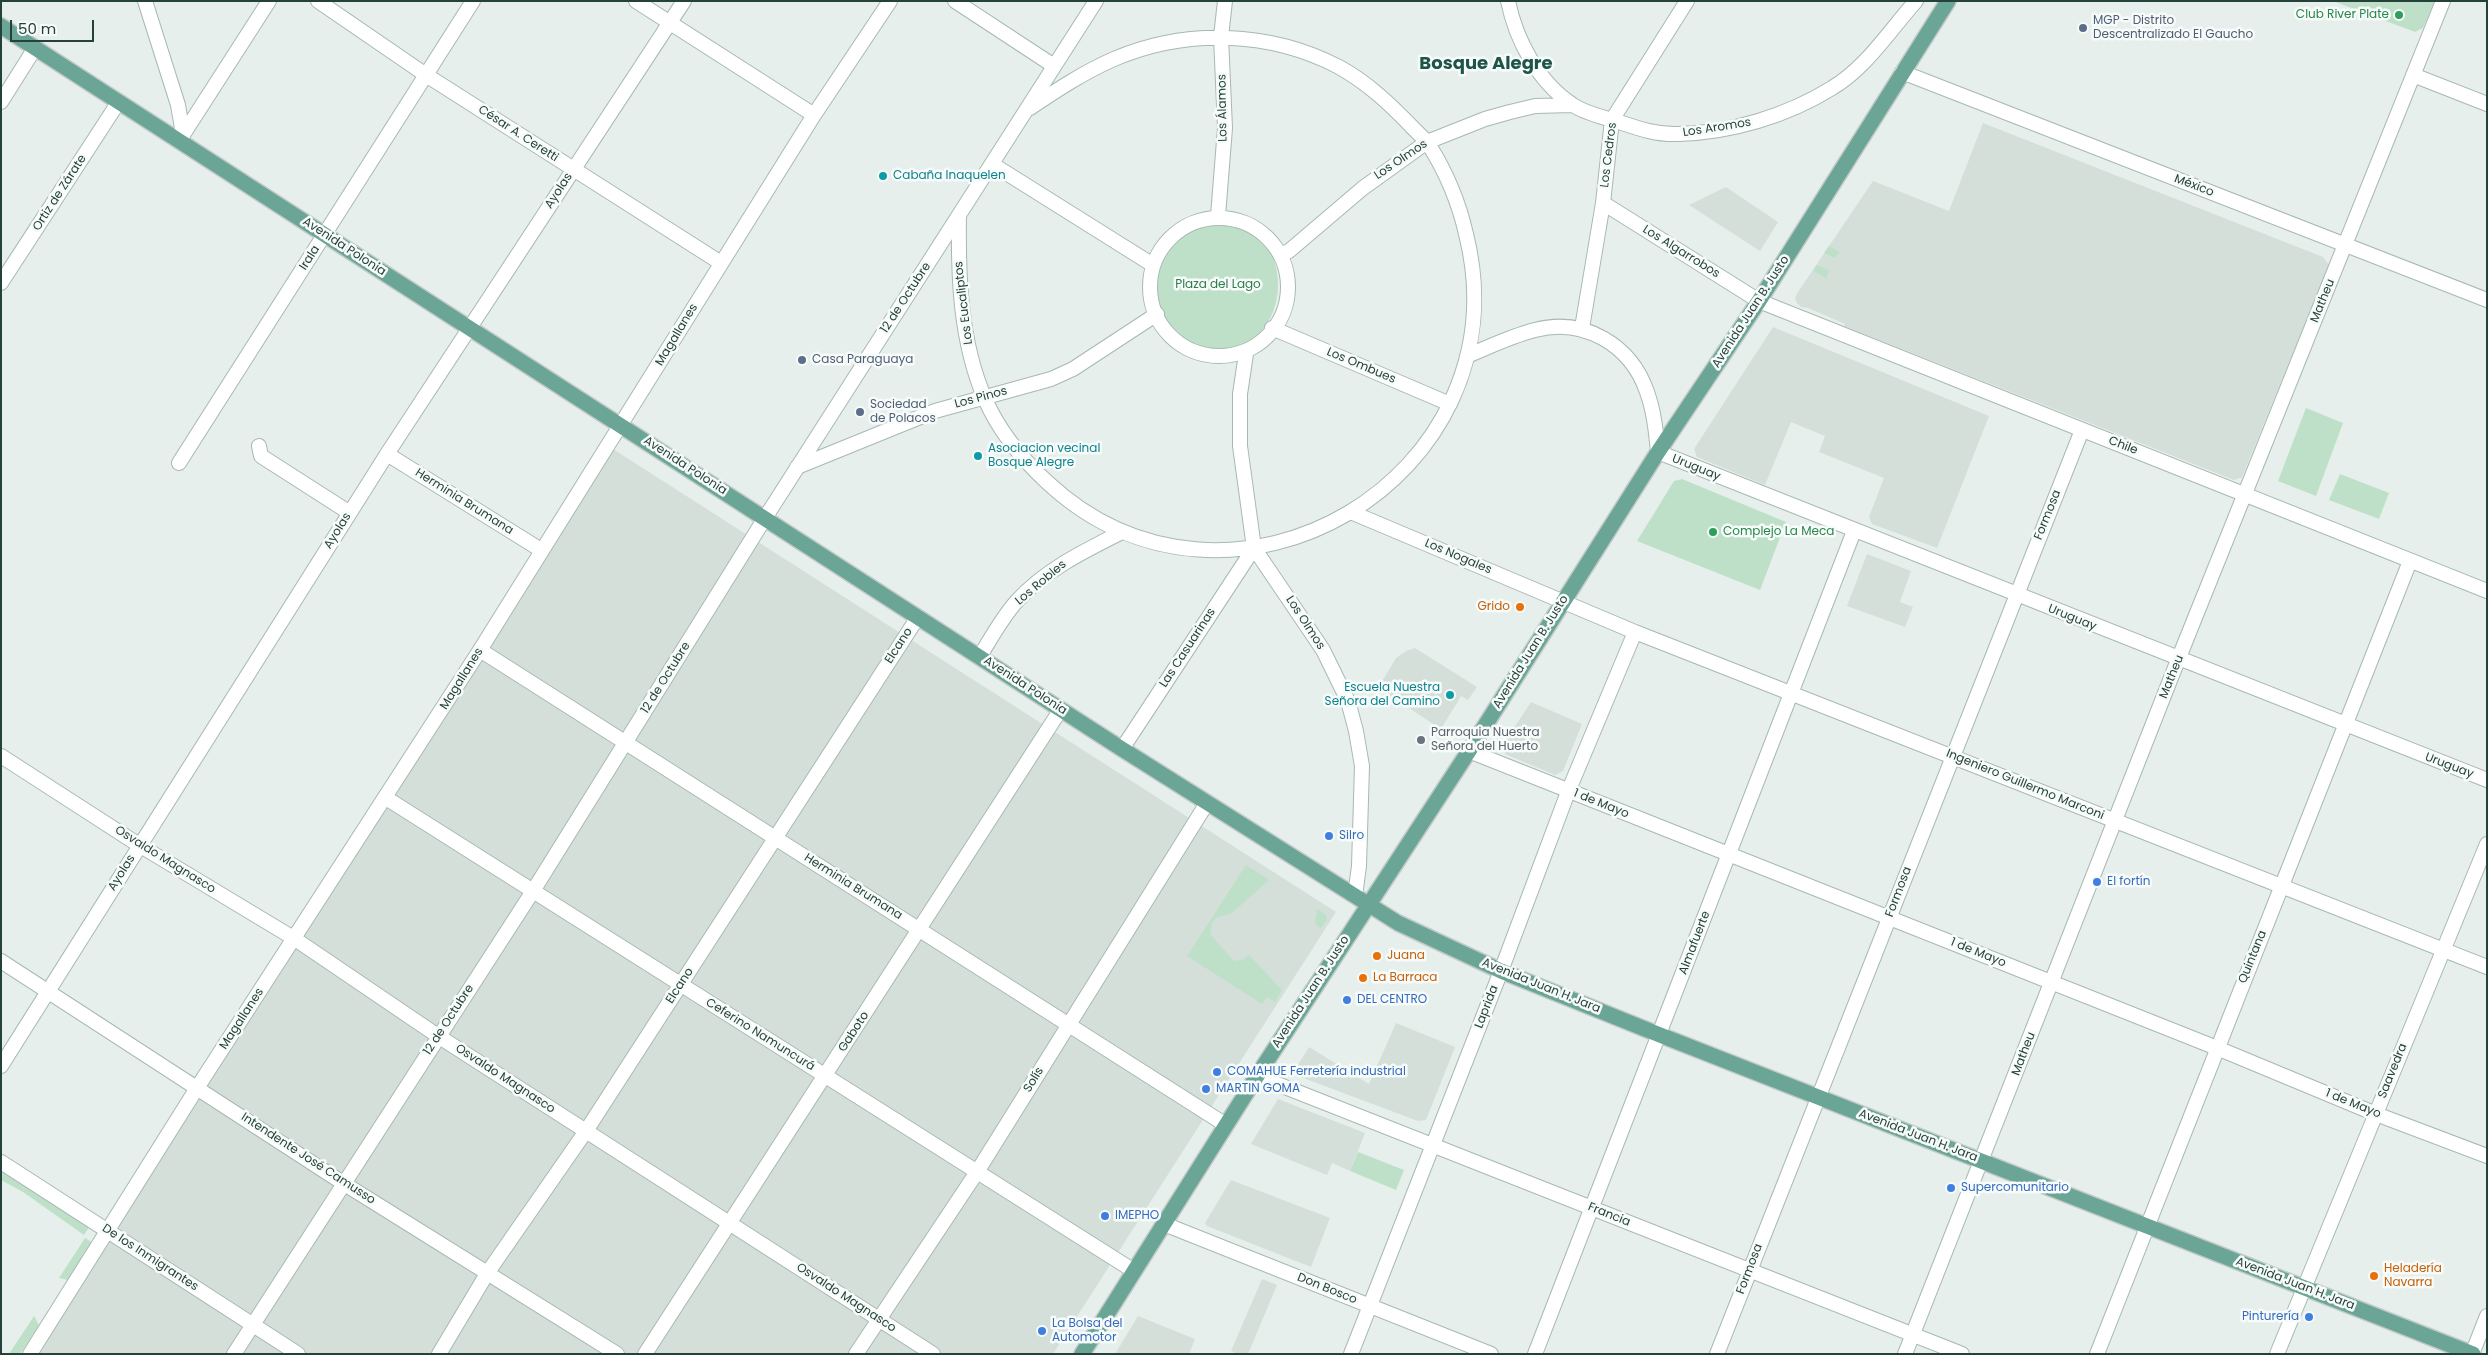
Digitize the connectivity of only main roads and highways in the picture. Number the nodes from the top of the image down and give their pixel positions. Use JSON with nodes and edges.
{"nodes":[{"id":1,"x":1948,"y":1,"type":"edge"},
{"id":2,"x":1,"y":26,"type":"edge"},
{"id":3,"x":1369,"y":905,"type":"junction"},
{"id":4,"x":1082,"y":1354,"type":"edge"},
{"id":5,"x":2472,"y":1354,"type":"edge"}],
"edges":[{"from":1,"to":3,"type":"main road","name":"Avenida Juan B. Justo"},
{"from":2,"to":3,"type":"main road","name":"Avenida Polonia"},
{"from":3,"to":4,"type":"main road","name":"Avenida Juan B. Justo"},
{"from":3,"to":5,"type":"main road","name":"Avenida Juan H. Jara"}]}
